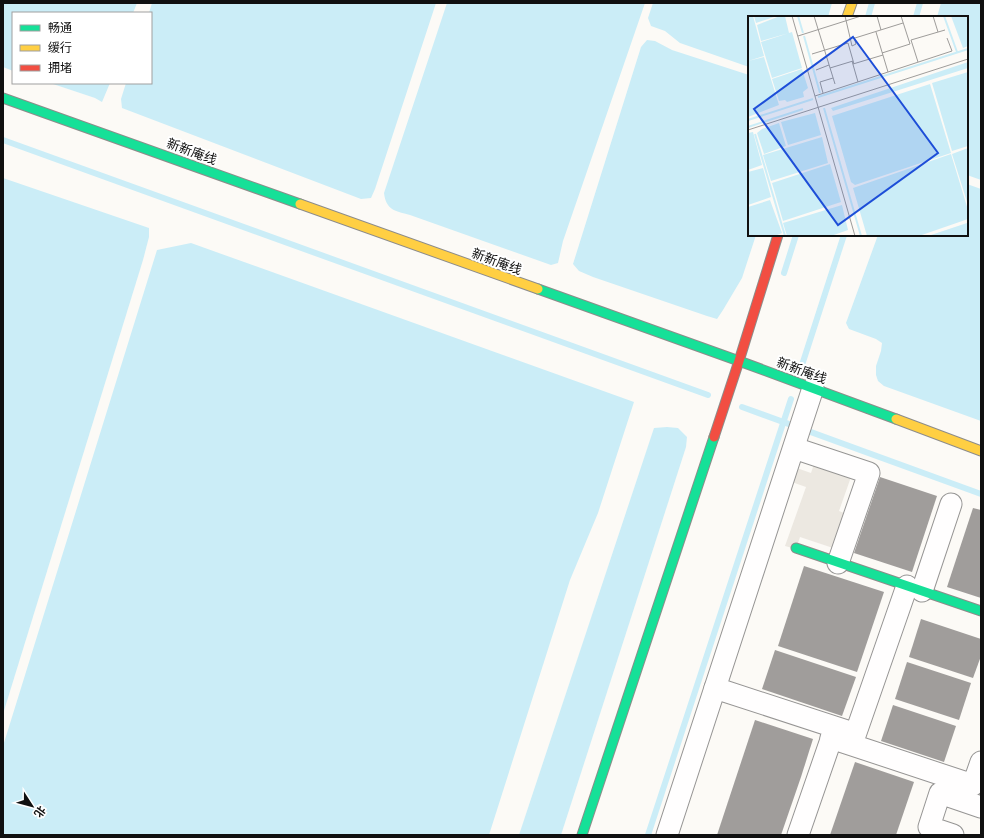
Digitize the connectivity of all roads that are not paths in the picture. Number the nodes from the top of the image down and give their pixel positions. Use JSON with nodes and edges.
{"nodes":[{"id":1,"x":852,"y":3,"type":"edge"},
{"id":2,"x":847,"y":16,"type":"edge"},
{"id":3,"x":3,"y":98,"type":"edge"},
{"id":4,"x":778,"y":236,"type":"edge"},
{"id":5,"x":739,"y":361,"type":"junction"},
{"id":6,"x":813,"y":388,"type":"junction"},
{"id":7,"x":798,"y":435,"type":"junction"},
{"id":8,"x":981,"y":451,"type":"edge"},
{"id":9,"x":951,"y":504,"type":"dead end"},
{"id":10,"x":796,"y":548,"type":"dead end"},
{"id":11,"x":838,"y":563,"type":"junction"},
{"id":12,"x":914,"y":588,"type":"junction"},
{"id":13,"x":981,"y":611,"type":"edge"},
{"id":14,"x":715,"y":688,"type":"junction"},
{"id":15,"x":833,"y":733,"type":"junction"},
{"id":16,"x":854,"y":739,"type":"junction"},
{"id":17,"x":981,"y":762,"type":"edge"},
{"id":18,"x":974,"y":798,"type":"edge"},
{"id":19,"x":582,"y":835,"type":"edge"},
{"id":20,"x":667,"y":835,"type":"edge"},
{"id":21,"x":798,"y":835,"type":"edge"},
{"id":22,"x":953,"y":835,"type":"edge"}],
"edges":[{"from":1,"to":2,"type":"street"},
{"from":3,"to":5,"type":"street","name":"新新庵线"},
{"from":4,"to":5,"type":"street"},
{"from":5,"to":6,"type":"street","name":"新新庵线"},
{"from":5,"to":19,"type":"street"},
{"from":6,"to":7,"type":"street"},
{"from":6,"to":8,"type":"street","name":"新新庵线"},
{"from":7,"to":11,"type":"street"},
{"from":7,"to":14,"type":"street"},
{"from":9,"to":12,"type":"street"},
{"from":10,"to":11,"type":"street"},
{"from":11,"to":12,"type":"street"},
{"from":12,"to":13,"type":"street"},
{"from":12,"to":16,"type":"street"},
{"from":14,"to":15,"type":"street"},
{"from":14,"to":20,"type":"street"},
{"from":15,"to":16,"type":"street"},
{"from":15,"to":21,"type":"street"},
{"from":16,"to":18,"type":"street"},
{"from":17,"to":18,"type":"street"},
{"from":18,"to":22,"type":"street"}]}
